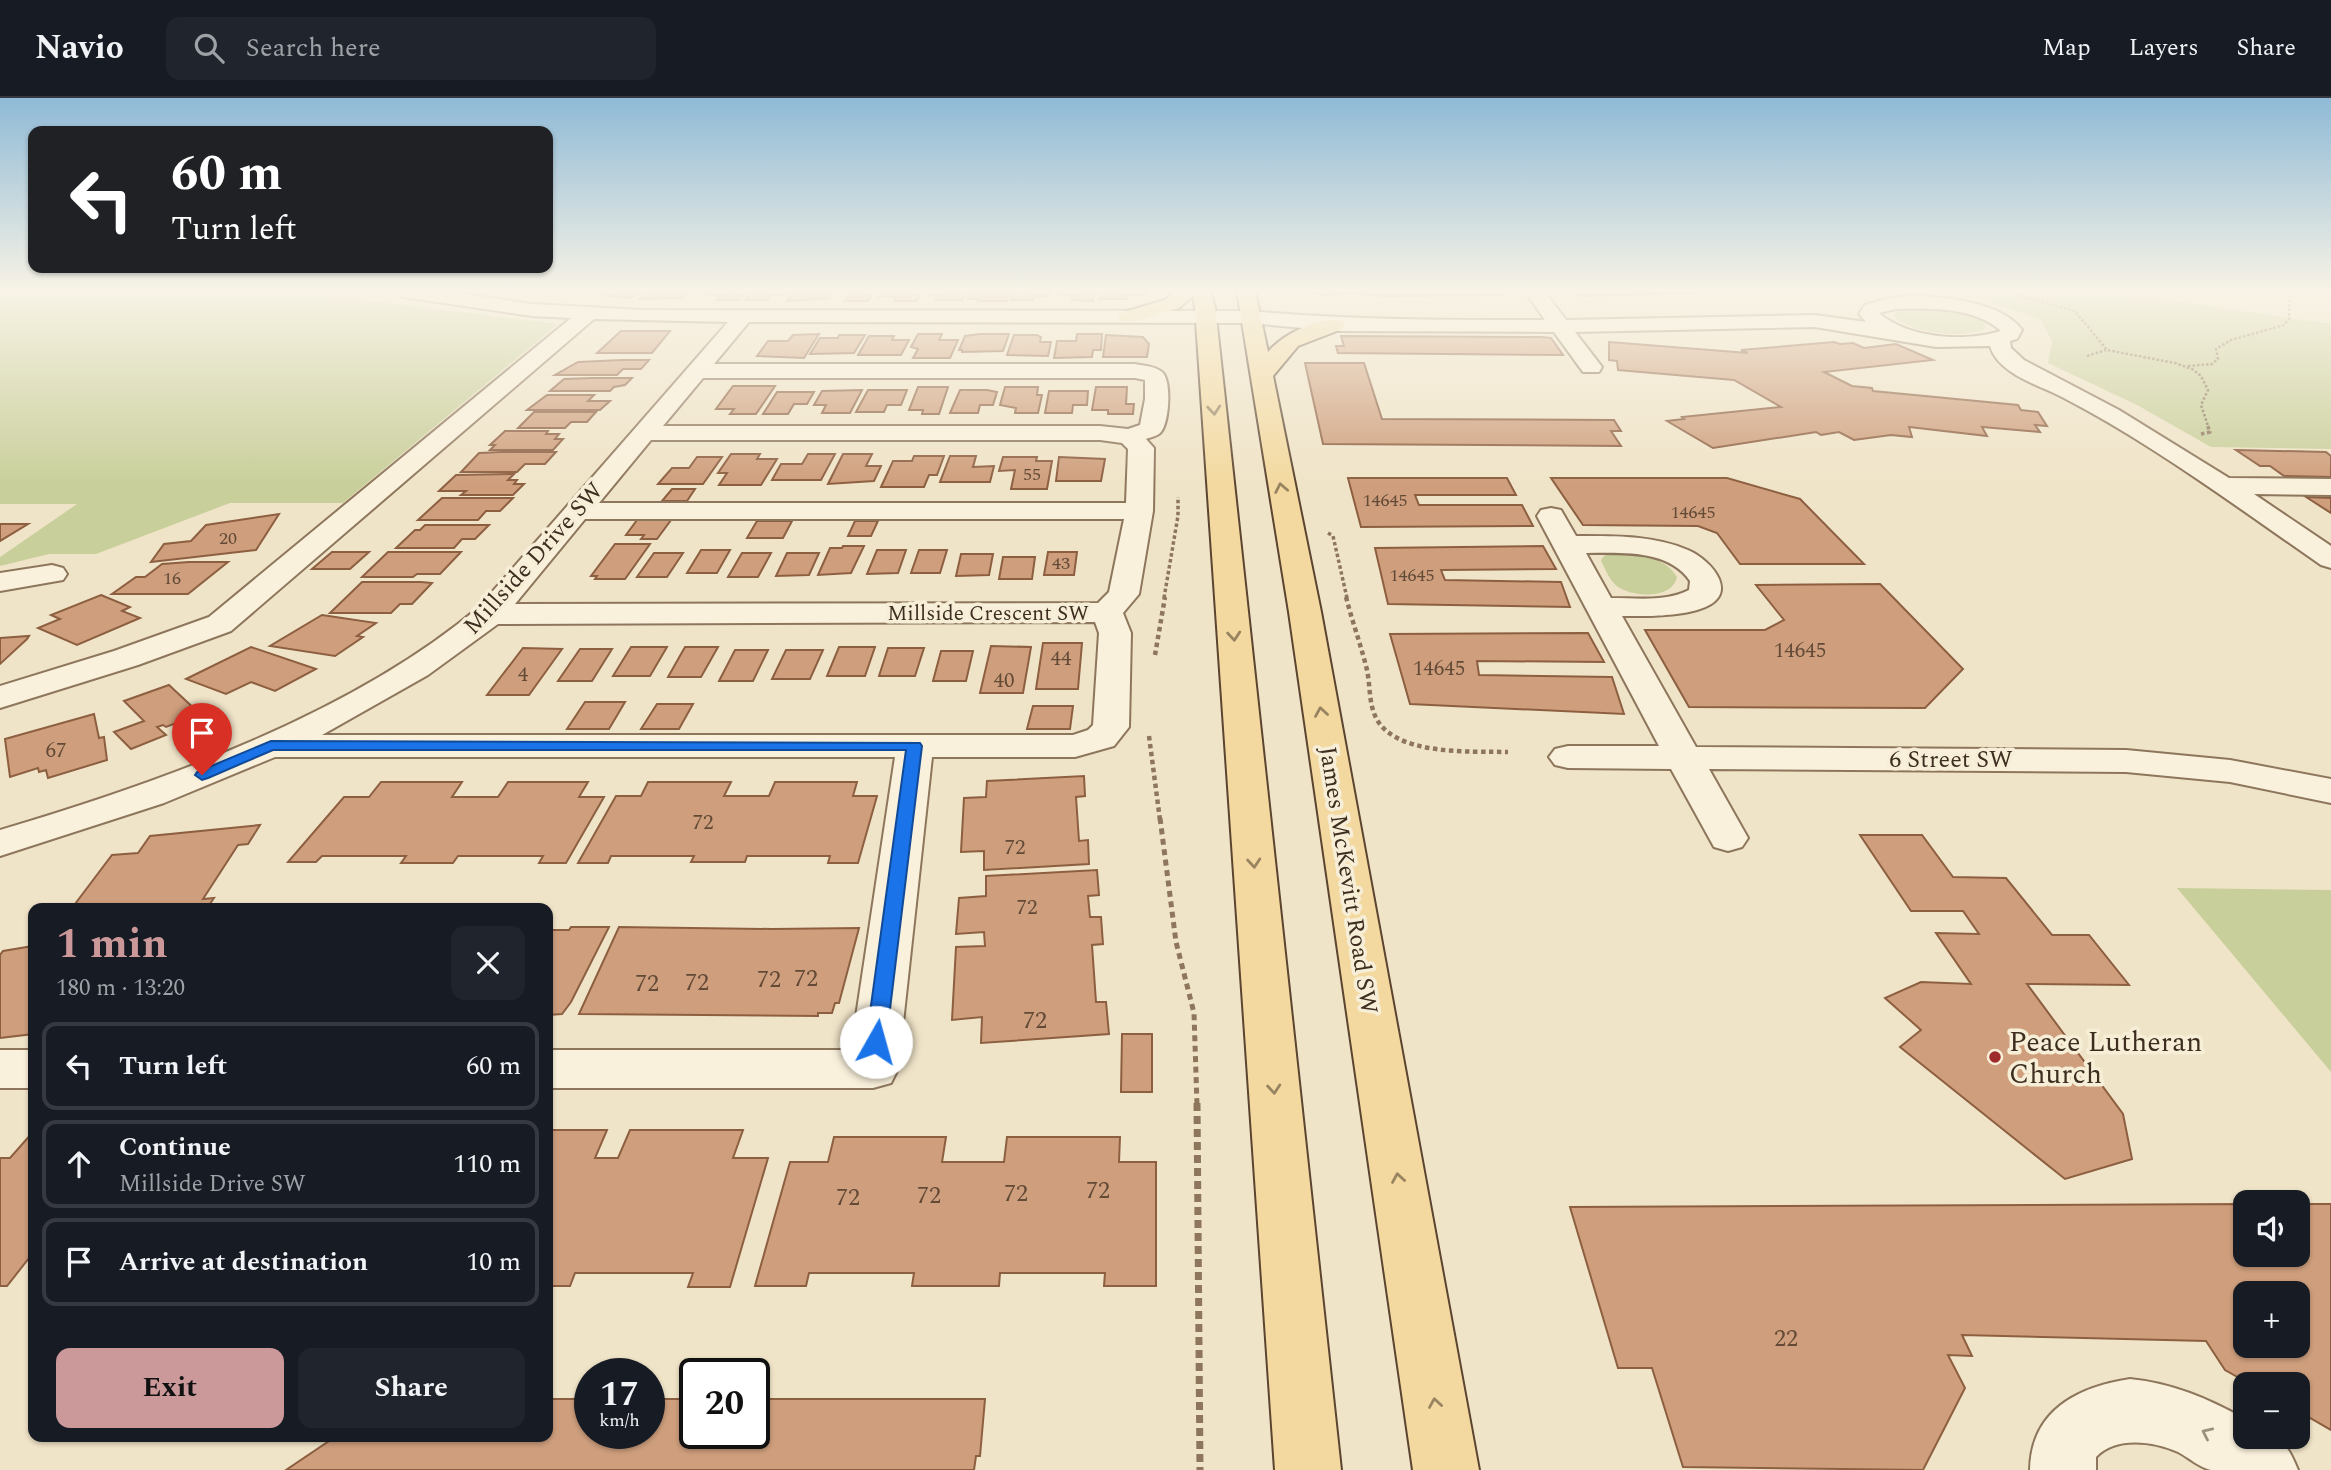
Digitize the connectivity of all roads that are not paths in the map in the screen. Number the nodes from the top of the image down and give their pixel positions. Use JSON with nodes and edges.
{"nodes":[{"id":1,"x":539,"y":355,"type":"edge"},
{"id":2,"x":711,"y":355,"type":"edge"},
{"id":3,"x":1203,"y":355,"type":"edge"},
{"id":4,"x":1256,"y":355,"type":"edge"},
{"id":5,"x":1275,"y":355,"type":"edge"},
{"id":6,"x":1583,"y":355,"type":"edge"},
{"id":7,"x":1961,"y":355,"type":"edge"},
{"id":8,"x":2006,"y":355,"type":"edge"},
{"id":9,"x":1591,"y":366,"type":"dead end"},
{"id":10,"x":696,"y":372,"type":"junction"},
{"id":11,"x":1260,"y":378,"type":"junction"},
{"id":12,"x":2116,"y":420,"type":"junction"},
{"id":13,"x":644,"y":433,"type":"junction"},
{"id":14,"x":1130,"y":437,"type":"junction"},
{"id":15,"x":2224,"y":486,"type":"junction"},
{"id":16,"x":2331,"y":487,"type":"edge"},
{"id":17,"x":577,"y":511,"type":"junction"},
{"id":18,"x":1139,"y":511,"type":"junction"},
{"id":19,"x":1551,"y":516,"type":"dead end"},
{"id":20,"x":1567,"y":545,"type":"junction"},
{"id":21,"x":2331,"y":559,"type":"edge"},
{"id":22,"x":51,"y":574,"type":"dead end"},
{"id":23,"x":0,"y":582,"type":"edge"},
{"id":24,"x":1602,"y":607,"type":"junction"},
{"id":25,"x":1107,"y":612,"type":"junction"},
{"id":26,"x":490,"y":614,"type":"junction"},
{"id":27,"x":0,"y":696,"type":"edge"},
{"id":28,"x":271,"y":746,"type":"junction"},
{"id":29,"x":915,"y":746,"type":"junction"},
{"id":30,"x":1568,"y":757,"type":"dead end"},
{"id":31,"x":1685,"y":757,"type":"junction"},
{"id":32,"x":2331,"y":791,"type":"edge"},
{"id":33,"x":1728,"y":838,"type":"dead end"},
{"id":34,"x":0,"y":843,"type":"edge"},
{"id":35,"x":0,"y":1069,"type":"edge"},
{"id":36,"x":28,"y":1069,"type":"edge"},
{"id":37,"x":553,"y":1069,"type":"edge"},
{"id":38,"x":1308,"y":1470,"type":"edge"},
{"id":39,"x":1446,"y":1470,"type":"edge"},
{"id":40,"x":2063,"y":1470,"type":"edge"},
{"id":41,"x":2265,"y":1470,"type":"edge"}],
"edges":[{"from":1,"to":27,"type":"street"},
{"from":2,"to":10,"type":"street","name":"Millside Drive SW"},
{"from":3,"to":38,"type":"main road","one_way":true},
{"from":4,"to":11,"type":"main road","name":"James McKevitt Road SW"},
{"from":5,"to":11,"type":"main road"},
{"from":6,"to":9,"type":"street"},
{"from":7,"to":12,"type":"street"},
{"from":8,"to":12,"type":"street"},
{"from":10,"to":13,"type":"street","name":"Millside Drive SW"},
{"from":10,"to":14,"type":"street"},
{"from":39,"to":11,"type":"main road","name":"James McKevitt Road SW","one_way":true},
{"from":12,"to":15,"type":"street"},
{"from":13,"to":14,"type":"street"},
{"from":13,"to":17,"type":"street","name":"Millside Drive SW"},
{"from":14,"to":18,"type":"street","name":"Millside Crescent SW"},
{"from":15,"to":16,"type":"street"},
{"from":15,"to":21,"type":"street"},
{"from":17,"to":18,"type":"street"},
{"from":17,"to":26,"type":"street","name":"Millside Drive SW"},
{"from":18,"to":25,"type":"street","name":"Millside Crescent SW"},
{"from":19,"to":20,"type":"street"},
{"from":20,"to":24,"type":"street"},
{"from":20,"to":24,"type":"street"},
{"from":22,"to":23,"type":"street"},
{"from":24,"to":31,"type":"street"},
{"from":25,"to":26,"type":"street","name":"Millside Crescent SW"},
{"from":25,"to":29,"type":"street"},
{"from":26,"to":28,"type":"street","name":"Millside Drive SW"},
{"from":28,"to":29,"type":"street"},
{"from":28,"to":34,"type":"street","name":"Millside Drive SW"},
{"from":29,"to":37,"type":"street"},
{"from":30,"to":31,"type":"street","name":"6 Street SW"},
{"from":31,"to":32,"type":"street","name":"6 Street SW"},
{"from":31,"to":33,"type":"street"},
{"from":35,"to":36,"type":"street"},
{"from":41,"to":40,"type":"street","one_way":true}]}
